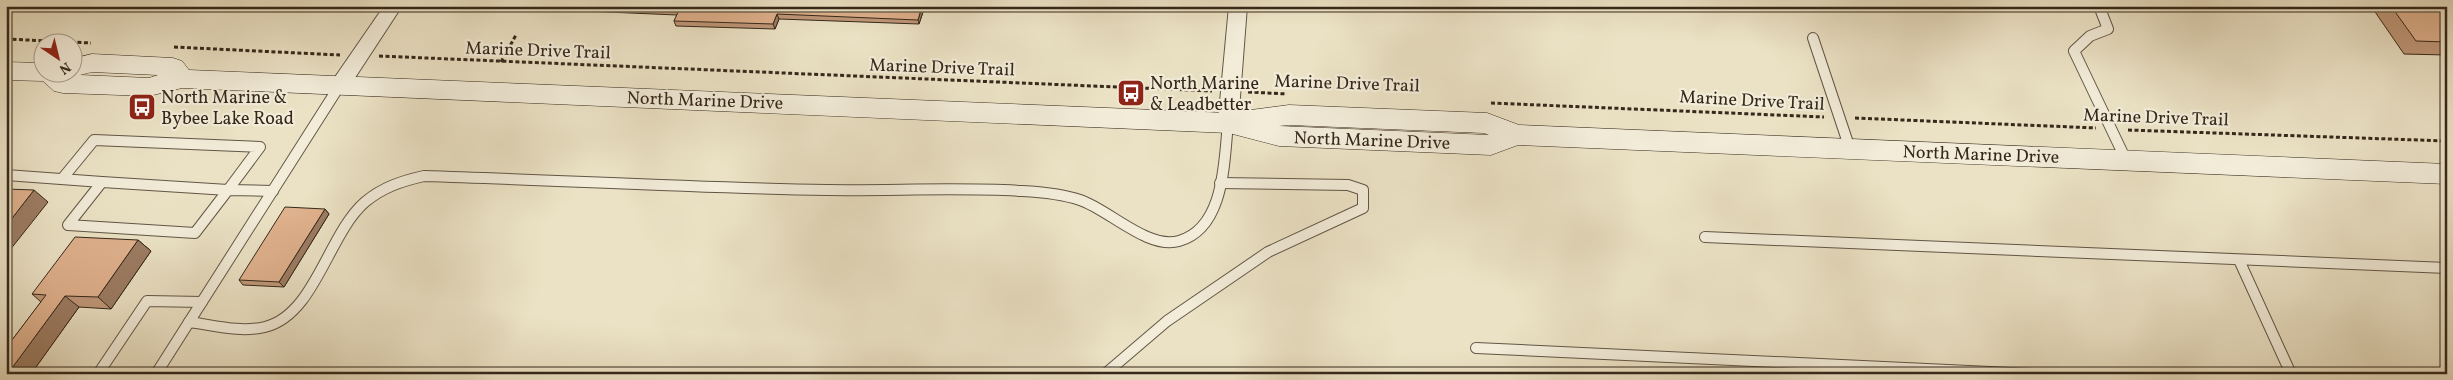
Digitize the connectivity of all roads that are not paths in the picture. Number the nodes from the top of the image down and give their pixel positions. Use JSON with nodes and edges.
{"nodes":[{"id":1,"x":393,"y":6,"type":"edge"},
{"id":2,"x":1238,"y":6,"type":"edge"},
{"id":3,"x":2099,"y":6,"type":"edge"},
{"id":4,"x":1813,"y":38,"type":"dead end"},
{"id":5,"x":82,"y":66,"type":"edge"},
{"id":6,"x":6,"y":70,"type":"edge"},
{"id":7,"x":32,"y":71,"type":"edge"},
{"id":8,"x":182,"y":79,"type":"junction"},
{"id":9,"x":61,"y":82,"type":"edge"},
{"id":10,"x":340,"y":85,"type":"junction"},
{"id":11,"x":1228,"y":123,"type":"junction"},
{"id":12,"x":1850,"y":149,"type":"junction"},
{"id":13,"x":2126,"y":160,"type":"junction"},
{"id":14,"x":2447,"y":174,"type":"edge"},
{"id":15,"x":6,"y":175,"type":"edge"},
{"id":16,"x":62,"y":179,"type":"junction"},
{"id":17,"x":102,"y":182,"type":"junction"},
{"id":18,"x":1220,"y":183,"type":"junction"},
{"id":19,"x":228,"y":190,"type":"junction"},
{"id":20,"x":273,"y":191,"type":"junction"},
{"id":21,"x":1705,"y":237,"type":"dead end"},
{"id":22,"x":2239,"y":260,"type":"junction"},
{"id":23,"x":2447,"y":268,"type":"edge"},
{"id":24,"x":202,"y":302,"type":"junction"},
{"id":25,"x":189,"y":322,"type":"junction"},
{"id":26,"x":1476,"y":348,"type":"dead end"},
{"id":27,"x":98,"y":374,"type":"edge"},
{"id":28,"x":156,"y":374,"type":"edge"},
{"id":29,"x":1105,"y":374,"type":"edge"},
{"id":30,"x":2033,"y":374,"type":"edge"},
{"id":31,"x":2290,"y":374,"type":"edge"}],
"edges":[{"from":1,"to":10,"type":"street"},
{"from":2,"to":11,"type":"street"},
{"from":3,"to":13,"type":"lane"},
{"from":4,"to":12,"type":"lane"},
{"from":5,"to":8,"type":"main road"},
{"from":6,"to":7,"type":"main road"},
{"from":8,"to":9,"type":"main road","name":"North Marine Drive"},
{"from":8,"to":10,"type":"main road","name":"North Marine Drive"},
{"from":10,"to":11,"type":"main road","name":"North Marine Drive"},
{"from":10,"to":20,"type":"lane"},
{"from":11,"to":12,"type":"main road","name":"North Marine Drive"},
{"from":11,"to":18,"type":"lane"},
{"from":12,"to":13,"type":"main road","name":"North Marine Drive"},
{"from":13,"to":14,"type":"main road","name":"North Marine Drive"},
{"from":15,"to":16,"type":"lane"},
{"from":16,"to":17,"type":"lane"},
{"from":16,"to":19,"type":"lane"},
{"from":17,"to":19,"type":"lane"},
{"from":17,"to":19,"type":"lane"},
{"from":18,"to":25,"type":"lane"},
{"from":18,"to":29,"type":"lane"},
{"from":19,"to":20,"type":"lane"},
{"from":20,"to":24,"type":"lane"},
{"from":21,"to":22,"type":"lane"},
{"from":22,"to":23,"type":"lane"},
{"from":22,"to":31,"type":"lane"},
{"from":24,"to":25,"type":"lane"},
{"from":24,"to":27,"type":"lane"},
{"from":25,"to":28,"type":"lane"},
{"from":26,"to":30,"type":"lane"}]}
